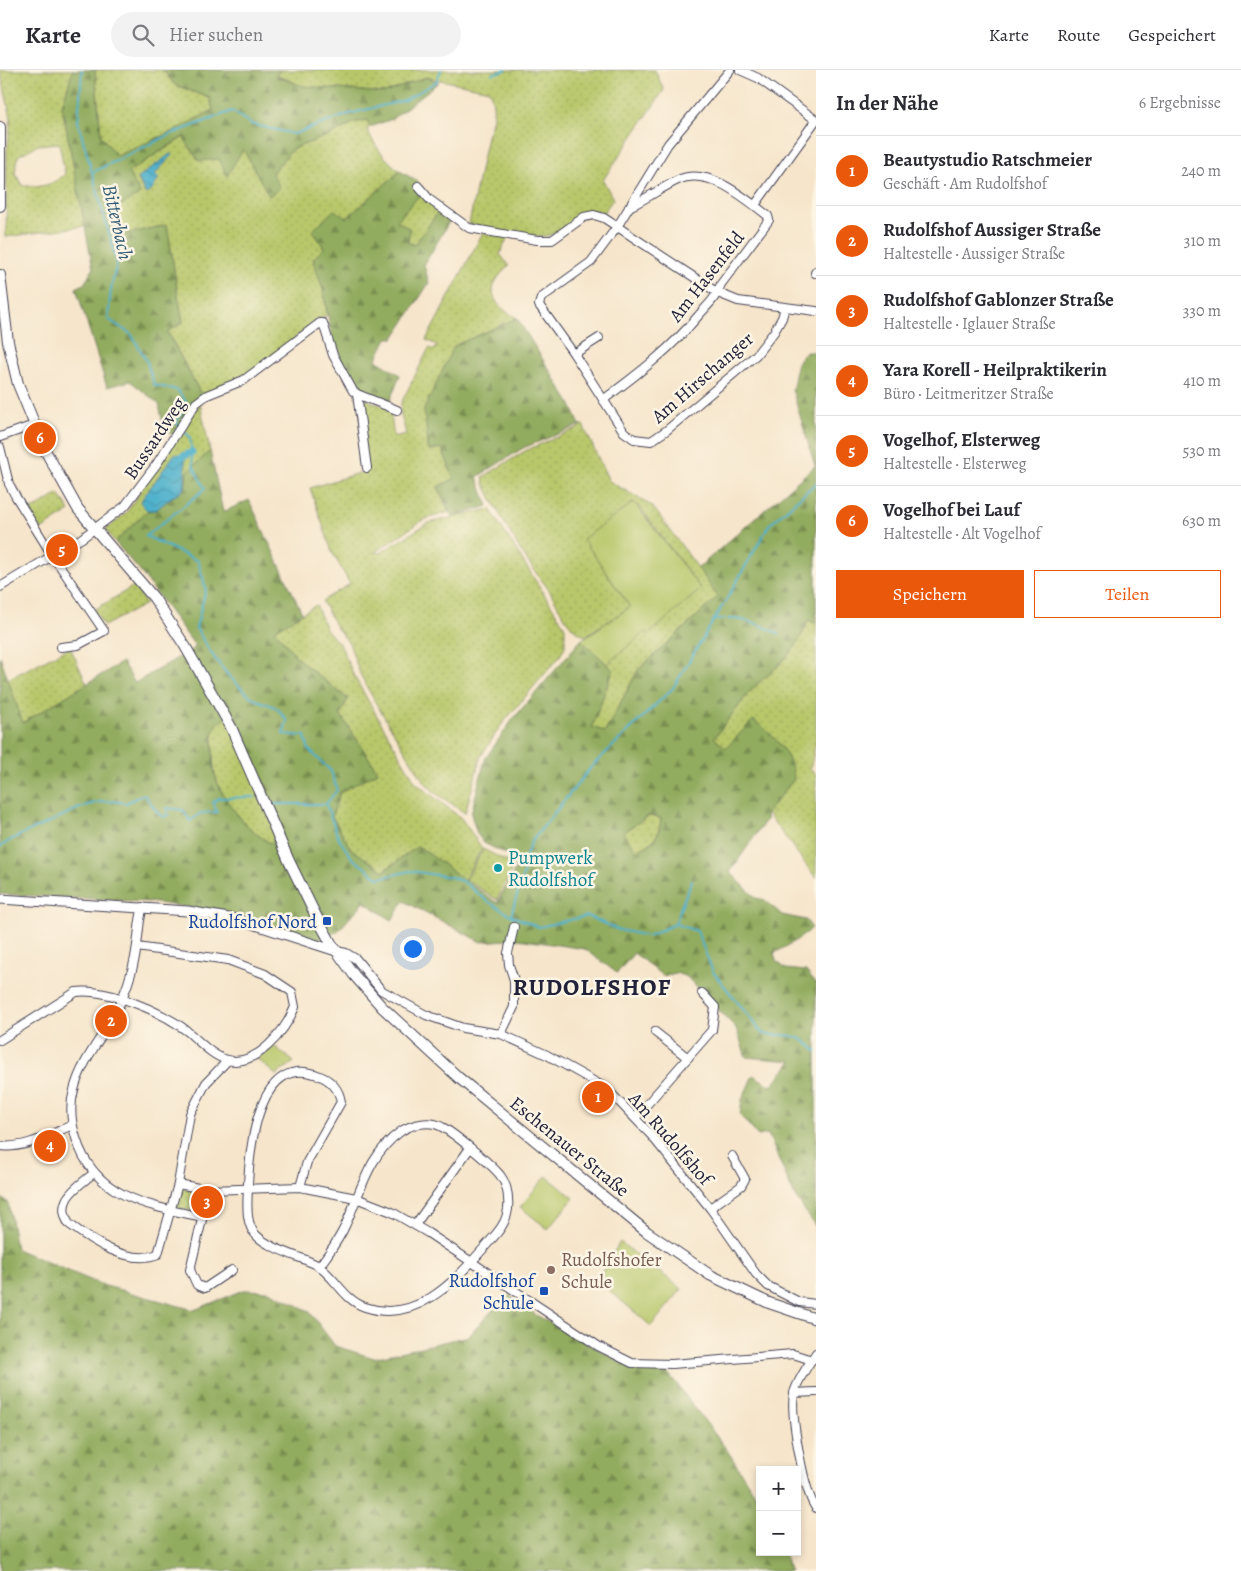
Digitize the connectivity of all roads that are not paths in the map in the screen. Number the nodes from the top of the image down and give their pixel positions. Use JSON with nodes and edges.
{"nodes":[{"id":1,"x":730,"y":70,"type":"edge"},
{"id":2,"x":740,"y":70,"type":"edge"},
{"id":3,"x":816,"y":120,"type":"edge"},
{"id":4,"x":0,"y":127,"type":"edge"},
{"id":5,"x":814,"y":128,"type":"edge"},
{"id":6,"x":418,"y":186,"type":"dead end"},
{"id":7,"x":755,"y":205,"type":"junction"},
{"id":8,"x":0,"y":206,"type":"edge"},
{"id":9,"x":629,"y":207,"type":"junction"},
{"id":10,"x":617,"y":227,"type":"junction"},
{"id":11,"x":0,"y":275,"type":"edge"},
{"id":12,"x":718,"y":293,"type":"junction"},
{"id":13,"x":785,"y":307,"type":"junction"},
{"id":14,"x":816,"y":311,"type":"edge"},
{"id":15,"x":600,"y":338,"type":"dead end"},
{"id":16,"x":574,"y":354,"type":"junction"},
{"id":17,"x":357,"y":394,"type":"junction"},
{"id":18,"x":603,"y":400,"type":"junction"},
{"id":19,"x":397,"y":410,"type":"dead end"},
{"id":20,"x":34,"y":425,"type":"junction"},
{"id":21,"x":0,"y":437,"type":"edge"},
{"id":22,"x":0,"y":447,"type":"edge"},
{"id":23,"x":367,"y":468,"type":"dead end"},
{"id":24,"x":94,"y":530,"type":"junction"},
{"id":25,"x":53,"y":556,"type":"junction"},
{"id":26,"x":0,"y":587,"type":"edge"},
{"id":27,"x":61,"y":647,"type":"dead end"},
{"id":28,"x":0,"y":900,"type":"edge"},
{"id":29,"x":143,"y":907,"type":"junction"},
{"id":30,"x":514,"y":927,"type":"dead end"},
{"id":31,"x":137,"y":947,"type":"junction"},
{"id":32,"x":336,"y":951,"type":"junction"},
{"id":33,"x":702,"y":993,"type":"dead end"},
{"id":34,"x":122,"y":1000,"type":"junction"},
{"id":35,"x":655,"y":1032,"type":"dead end"},
{"id":36,"x":501,"y":1034,"type":"junction"},
{"id":37,"x":0,"y":1040,"type":"edge"},
{"id":38,"x":688,"y":1058,"type":"junction"},
{"id":39,"x":228,"y":1060,"type":"junction"},
{"id":40,"x":635,"y":1118,"type":"junction"},
{"id":41,"x":72,"y":1125,"type":"junction"},
{"id":42,"x":0,"y":1146,"type":"edge"},
{"id":43,"x":470,"y":1148,"type":"junction"},
{"id":44,"x":732,"y":1156,"type":"dead end"},
{"id":45,"x":94,"y":1173,"type":"junction"},
{"id":46,"x":178,"y":1184,"type":"junction"},
{"id":47,"x":300,"y":1187,"type":"junction"},
{"id":48,"x":248,"y":1189,"type":"junction"},
{"id":49,"x":209,"y":1190,"type":"junction"},
{"id":50,"x":356,"y":1198,"type":"junction"},
{"id":51,"x":710,"y":1208,"type":"junction"},
{"id":52,"x":171,"y":1211,"type":"junction"},
{"id":53,"x":203,"y":1217,"type":"junction"},
{"id":54,"x":415,"y":1225,"type":"junction"},
{"id":55,"x":471,"y":1262,"type":"junction"},
{"id":56,"x":319,"y":1267,"type":"junction"},
{"id":57,"x":232,"y":1270,"type":"dead end"},
{"id":58,"x":816,"y":1304,"type":"edge"},
{"id":59,"x":816,"y":1319,"type":"edge"},
{"id":60,"x":814,"y":1356,"type":"edge"},
{"id":61,"x":816,"y":1392,"type":"edge"},
{"id":62,"x":794,"y":1393,"type":"junction"},
{"id":63,"x":816,"y":1508,"type":"edge"}],
"edges":[{"from":1,"to":9,"type":"street"},
{"from":2,"to":3,"type":"street"},
{"from":3,"to":5,"type":"street"},
{"from":4,"to":8,"type":"main road"},
{"from":5,"to":7,"type":"street"},
{"from":6,"to":10,"type":"street"},
{"from":7,"to":9,"type":"street"},
{"from":7,"to":12,"type":"street","name":"Am Hasenfeld"},
{"from":9,"to":10,"type":"street"},
{"from":10,"to":12,"type":"street"},
{"from":10,"to":16,"type":"street","name":"Am Hirschanger"},
{"from":11,"to":20,"type":"main road","name":"Eschenauer Straße"},
{"from":12,"to":13,"type":"street"},
{"from":12,"to":18,"type":"street","name":"Am Hasenfeld"},
{"from":13,"to":14,"type":"street"},
{"from":13,"to":18,"type":"street","name":"Am Hirschanger"},
{"from":15,"to":16,"type":"street"},
{"from":16,"to":18,"type":"street","name":"Am Hirschanger"},
{"from":17,"to":19,"type":"street"},
{"from":17,"to":23,"type":"street"},
{"from":17,"to":24,"type":"street","name":"Bussardweg"},
{"from":20,"to":21,"type":"street"},
{"from":20,"to":24,"type":"main road","name":"Eschenauer Straße"},
{"from":22,"to":25,"type":"street"},
{"from":24,"to":25,"type":"street","name":"Bussardweg"},
{"from":24,"to":32,"type":"main road","name":"Eschenauer Straße"},
{"from":25,"to":26,"type":"street","name":"Bussardweg"},
{"from":25,"to":27,"type":"street"},
{"from":28,"to":29,"type":"street"},
{"from":29,"to":31,"type":"street"},
{"from":29,"to":32,"type":"street"},
{"from":30,"to":36,"type":"street"},
{"from":31,"to":34,"type":"street"},
{"from":31,"to":39,"type":"street"},
{"from":32,"to":36,"type":"street","name":"Am Rudolfshof"},
{"from":32,"to":59,"type":"main road","name":"Eschenauer Straße"},
{"from":33,"to":38,"type":"street"},
{"from":34,"to":37,"type":"street"},
{"from":34,"to":39,"type":"street"},
{"from":34,"to":41,"type":"street"},
{"from":35,"to":38,"type":"street"},
{"from":36,"to":40,"type":"street","name":"Am Rudolfshof"},
{"from":38,"to":40,"type":"street"},
{"from":39,"to":46,"type":"street"},
{"from":40,"to":51,"type":"street","name":"Am Rudolfshof"},
{"from":41,"to":42,"type":"street"},
{"from":41,"to":45,"type":"street"},
{"from":43,"to":50,"type":"street"},
{"from":43,"to":54,"type":"street"},
{"from":43,"to":55,"type":"street"},
{"from":44,"to":51,"type":"street","name":"Am Rudolfshof"},
{"from":45,"to":52,"type":"street"},
{"from":45,"to":52,"type":"street"},
{"from":46,"to":49,"type":"street"},
{"from":46,"to":52,"type":"street"},
{"from":47,"to":48,"type":"street"},
{"from":47,"to":48,"type":"street"},
{"from":47,"to":50,"type":"street"},
{"from":48,"to":49,"type":"street"},
{"from":48,"to":56,"type":"street"},
{"from":49,"to":53,"type":"street"},
{"from":50,"to":54,"type":"street"},
{"from":50,"to":56,"type":"street"},
{"from":51,"to":58,"type":"street","name":"Am Rudolfshof"},
{"from":52,"to":53,"type":"street"},
{"from":53,"to":57,"type":"street"},
{"from":54,"to":55,"type":"street"},
{"from":55,"to":56,"type":"street"},
{"from":55,"to":60,"type":"street"},
{"from":60,"to":62,"type":"street"},
{"from":61,"to":62,"type":"street"},
{"from":62,"to":63,"type":"street"}]}
